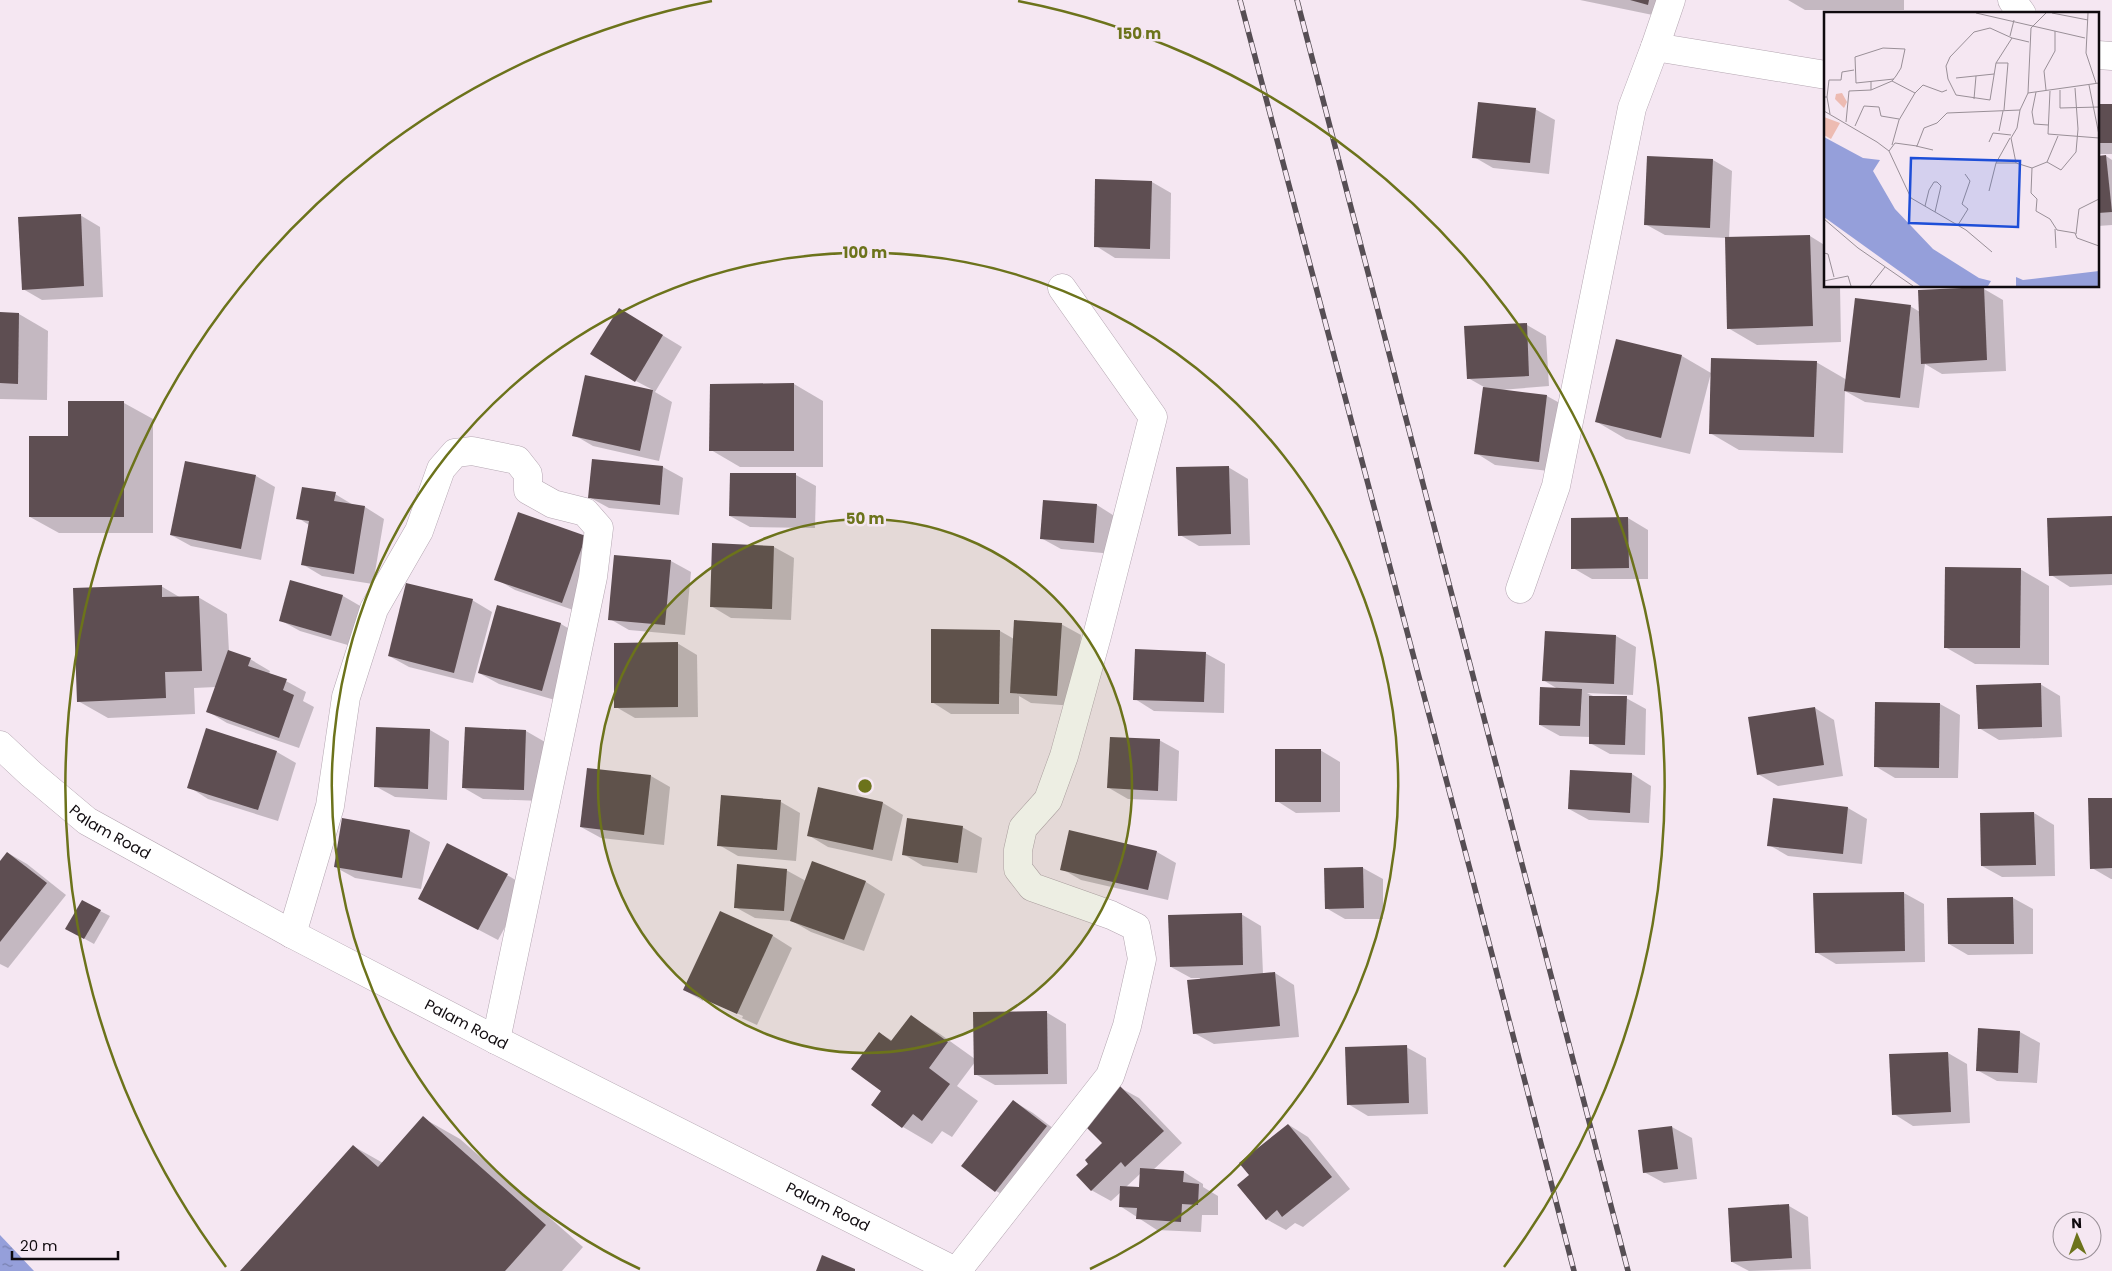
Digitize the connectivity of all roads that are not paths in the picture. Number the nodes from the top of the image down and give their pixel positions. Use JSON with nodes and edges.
{"nodes":[{"id":1,"x":1671,"y":0,"type":"edge"},
{"id":2,"x":2012,"y":0,"type":"edge"},
{"id":3,"x":2021,"y":12,"type":"edge"},
{"id":4,"x":1655,"y":47,"type":"junction"},
{"id":5,"x":1824,"y":75,"type":"edge"},
{"id":6,"x":1062,"y":288,"type":"dead end"},
{"id":7,"x":1520,"y":589,"type":"dead end"},
{"id":8,"x":0,"y":745,"type":"edge"},
{"id":9,"x":292,"y":934,"type":"junction"},
{"id":10,"x":496,"y":1040,"type":"junction"},
{"id":11,"x":956,"y":1271,"type":"edge"}],
"edges":[{"from":1,"to":4,"type":"street"},
{"from":2,"to":3,"type":"street"},
{"from":4,"to":5,"type":"street"},
{"from":4,"to":7,"type":"street"},
{"from":6,"to":11,"type":"street"},
{"from":8,"to":9,"type":"street","name":"Palam Road"},
{"from":9,"to":10,"type":"street","name":"Palam Road"},
{"from":9,"to":10,"type":"street"},
{"from":10,"to":11,"type":"street","name":"Palam Road"}]}
